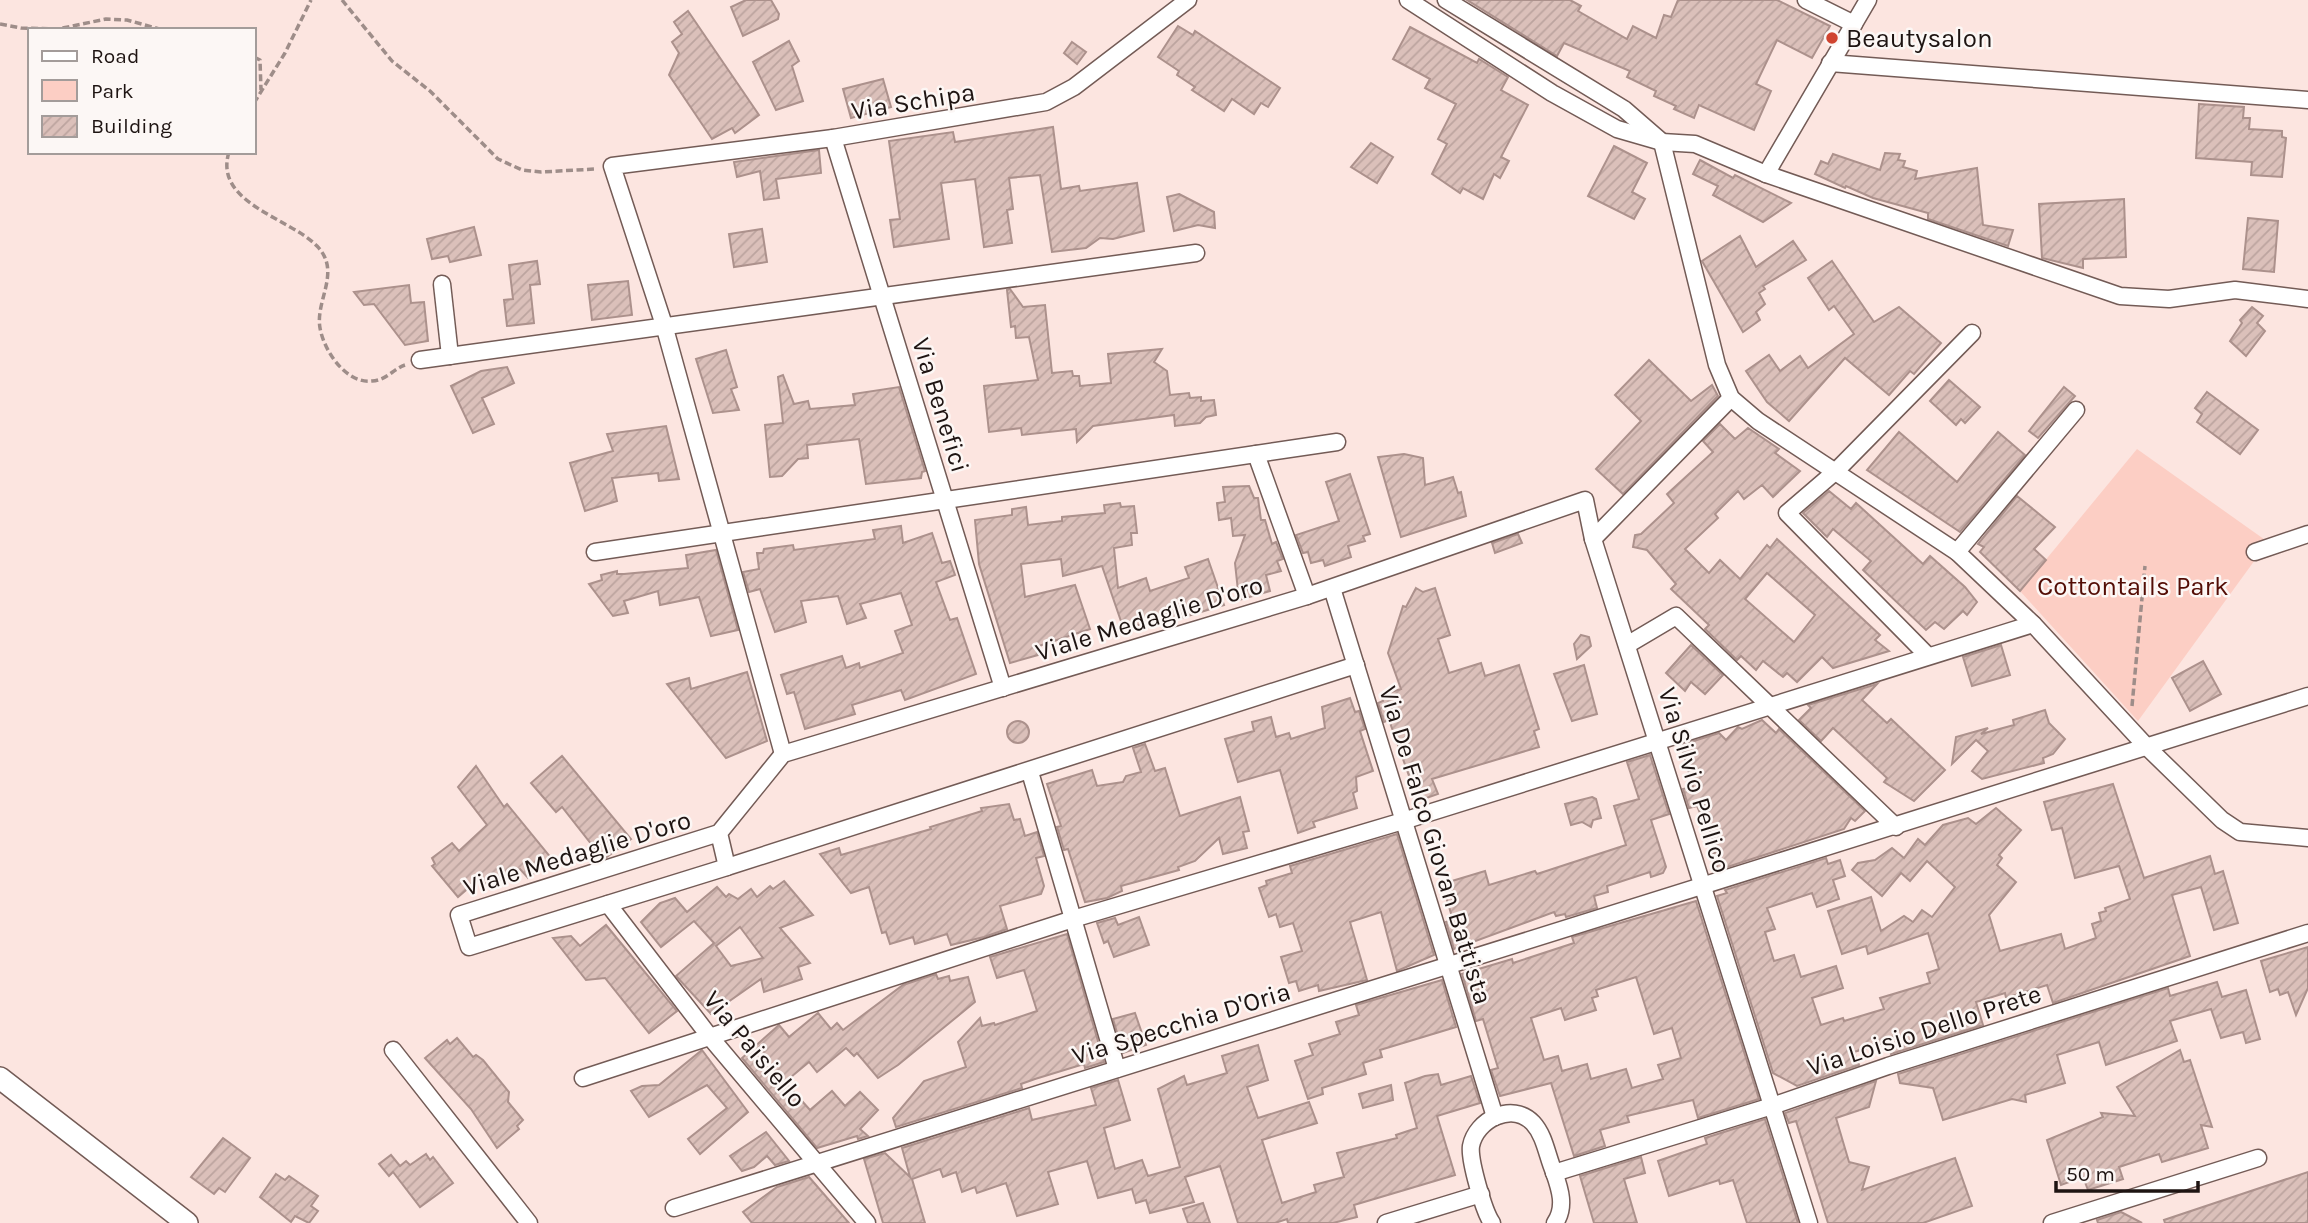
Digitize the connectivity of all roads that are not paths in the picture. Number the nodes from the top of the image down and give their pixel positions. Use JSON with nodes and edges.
{"nodes":[{"id":1,"x":1188,"y":0,"type":"edge"},
{"id":2,"x":1408,"y":0,"type":"edge"},
{"id":3,"x":1446,"y":0,"type":"edge"},
{"id":4,"x":1805,"y":0,"type":"edge"},
{"id":5,"x":1868,"y":0,"type":"edge"},
{"id":6,"x":1854,"y":24,"type":"junction"},
{"id":7,"x":1830,"y":63,"type":"junction"},
{"id":8,"x":2308,"y":100,"type":"edge"},
{"id":9,"x":834,"y":138,"type":"junction"},
{"id":10,"x":1662,"y":142,"type":"junction"},
{"id":11,"x":1766,"y":174,"type":"junction"},
{"id":12,"x":1196,"y":253,"type":"dead end"},
{"id":13,"x":442,"y":284,"type":"dead end"},
{"id":14,"x":882,"y":296,"type":"junction"},
{"id":15,"x":2308,"y":299,"type":"edge"},
{"id":16,"x":664,"y":325,"type":"junction"},
{"id":17,"x":1972,"y":333,"type":"dead end"},
{"id":18,"x":450,"y":356,"type":"junction"},
{"id":19,"x":419,"y":360,"type":"road end"},
{"id":20,"x":1731,"y":398,"type":"junction"},
{"id":21,"x":2076,"y":410,"type":"dead end"},
{"id":22,"x":1337,"y":442,"type":"dead end"},
{"id":23,"x":1256,"y":454,"type":"junction"},
{"id":24,"x":1836,"y":471,"type":"junction"},
{"id":25,"x":945,"y":499,"type":"junction"},
{"id":26,"x":721,"y":533,"type":"junction"},
{"id":27,"x":2308,"y":534,"type":"edge"},
{"id":28,"x":1593,"y":539,"type":"junction"},
{"id":29,"x":595,"y":552,"type":"dead end"},
{"id":30,"x":1957,"y":552,"type":"junction"},
{"id":31,"x":2255,"y":552,"type":"dead end"},
{"id":32,"x":1332,"y":588,"type":"junction"},
{"id":33,"x":1307,"y":596,"type":"junction"},
{"id":34,"x":2033,"y":624,"type":"junction"},
{"id":35,"x":1626,"y":645,"type":"junction"},
{"id":36,"x":1928,"y":656,"type":"junction"},
{"id":37,"x":1356,"y":665,"type":"junction"},
{"id":38,"x":1003,"y":688,"type":"junction"},
{"id":39,"x":2308,"y":696,"type":"edge"},
{"id":40,"x":1771,"y":704,"type":"junction"},
{"id":41,"x":1656,"y":739,"type":"junction"},
{"id":42,"x":2146,"y":746,"type":"junction"},
{"id":43,"x":783,"y":754,"type":"junction"},
{"id":44,"x":1030,"y":772,"type":"junction"},
{"id":45,"x":1403,"y":821,"type":"junction"},
{"id":46,"x":1896,"y":827,"type":"junction"},
{"id":47,"x":719,"y":833,"type":"junction"},
{"id":48,"x":2308,"y":838,"type":"edge"},
{"id":49,"x":727,"y":867,"type":"junction"},
{"id":50,"x":1703,"y":887,"type":"junction"},
{"id":51,"x":608,"y":904,"type":"junction"},
{"id":52,"x":1073,"y":919,"type":"junction"},
{"id":53,"x":2308,"y":933,"type":"edge"},
{"id":54,"x":1446,"y":965,"type":"junction"},
{"id":55,"x":710,"y":1037,"type":"junction"},
{"id":56,"x":393,"y":1050,"type":"dead end"},
{"id":57,"x":1117,"y":1069,"type":"junction"},
{"id":58,"x":0,"y":1077,"type":"edge"},
{"id":59,"x":583,"y":1078,"type":"dead end"},
{"id":60,"x":1772,"y":1106,"type":"junction"},
{"id":61,"x":1494,"y":1116,"type":"junction"},
{"id":62,"x":2258,"y":1158,"type":"dead end"},
{"id":63,"x":819,"y":1163,"type":"junction"},
{"id":64,"x":1554,"y":1173,"type":"junction"},
{"id":65,"x":1481,"y":1195,"type":"junction"},
{"id":66,"x":674,"y":1208,"type":"dead end"},
{"id":67,"x":187,"y":1223,"type":"edge"},
{"id":68,"x":529,"y":1223,"type":"edge"},
{"id":69,"x":867,"y":1223,"type":"edge"},
{"id":70,"x":1386,"y":1223,"type":"edge"},
{"id":71,"x":1492,"y":1223,"type":"edge"},
{"id":72,"x":1555,"y":1223,"type":"edge"},
{"id":73,"x":1809,"y":1223,"type":"edge"},
{"id":74,"x":2052,"y":1223,"type":"edge"}],
"edges":[{"from":1,"to":9,"type":"street","name":"Via Schipa"},
{"from":2,"to":10,"type":"street"},
{"from":3,"to":10,"type":"street"},
{"from":4,"to":6,"type":"street"},
{"from":5,"to":6,"type":"street"},
{"from":6,"to":7,"type":"street"},
{"from":7,"to":8,"type":"street"},
{"from":7,"to":11,"type":"street"},
{"from":9,"to":14,"type":"street","name":"Via Benefici"},
{"from":9,"to":16,"type":"street","name":"Via Schipa"},
{"from":10,"to":11,"type":"street"},
{"from":10,"to":20,"type":"street"},
{"from":11,"to":15,"type":"street"},
{"from":12,"to":14,"type":"street"},
{"from":13,"to":18,"type":"street"},
{"from":14,"to":16,"type":"street"},
{"from":14,"to":25,"type":"street","name":"Via Benefici"},
{"from":16,"to":18,"type":"street"},
{"from":16,"to":26,"type":"street"},
{"from":17,"to":24,"type":"street"},
{"from":18,"to":19,"type":"street"},
{"from":20,"to":24,"type":"street"},
{"from":20,"to":28,"type":"street"},
{"from":21,"to":30,"type":"street"},
{"from":22,"to":23,"type":"street"},
{"from":23,"to":25,"type":"street"},
{"from":23,"to":33,"type":"street"},
{"from":24,"to":30,"type":"street"},
{"from":24,"to":36,"type":"street"},
{"from":25,"to":26,"type":"street"},
{"from":25,"to":38,"type":"street","name":"Via Benefici"},
{"from":26,"to":29,"type":"street"},
{"from":26,"to":43,"type":"street"},
{"from":27,"to":31,"type":"street"},
{"from":28,"to":32,"type":"street","name":"Viale Medaglie D'oro"},
{"from":28,"to":35,"type":"street","name":"Via Silvio Pellico"},
{"from":30,"to":34,"type":"street"},
{"from":32,"to":33,"type":"street","name":"Viale Medaglie D'oro"},
{"from":32,"to":37,"type":"street","name":"Via De Falco Giovan Battista"},
{"from":33,"to":38,"type":"street","name":"Viale Medaglie D'oro"},
{"from":34,"to":36,"type":"street"},
{"from":34,"to":42,"type":"street"},
{"from":35,"to":40,"type":"street"},
{"from":35,"to":41,"type":"street","name":"Via Silvio Pellico"},
{"from":36,"to":40,"type":"street"},
{"from":37,"to":44,"type":"street","name":"Viale Medaglie D'oro"},
{"from":37,"to":45,"type":"street","name":"Via De Falco Giovan Battista"},
{"from":38,"to":43,"type":"street","name":"Viale Medaglie D'oro"},
{"from":39,"to":42,"type":"street","name":"Via Specchia D'Oria"},
{"from":40,"to":41,"type":"street"},
{"from":40,"to":46,"type":"street"},
{"from":41,"to":45,"type":"street"},
{"from":41,"to":50,"type":"street","name":"Via Silvio Pellico"},
{"from":42,"to":46,"type":"street","name":"Via Specchia D'Oria"},
{"from":42,"to":48,"type":"street"},
{"from":43,"to":47,"type":"street","name":"Viale Medaglie D'oro"},
{"from":44,"to":49,"type":"street","name":"Viale Medaglie D'oro"},
{"from":44,"to":52,"type":"street"},
{"from":45,"to":52,"type":"street"},
{"from":45,"to":54,"type":"street","name":"Via De Falco Giovan Battista"},
{"from":46,"to":50,"type":"street","name":"Via Specchia D'Oria"},
{"from":47,"to":49,"type":"street","name":"Viale Medaglie D'oro"},
{"from":47,"to":51,"type":"street","name":"Viale Medaglie D'oro"},
{"from":49,"to":51,"type":"street","name":"Viale Medaglie D'oro"},
{"from":50,"to":54,"type":"street","name":"Via Specchia D'Oria"},
{"from":50,"to":60,"type":"street","name":"Via Silvio Pellico"},
{"from":51,"to":55,"type":"street","name":"Via Paisiello"},
{"from":52,"to":55,"type":"street"},
{"from":52,"to":57,"type":"street"},
{"from":53,"to":60,"type":"street","name":"Via Loisio Dello Prete"},
{"from":54,"to":57,"type":"street","name":"Via Specchia D'Oria"},
{"from":54,"to":61,"type":"street","name":"Via De Falco Giovan Battista"},
{"from":55,"to":59,"type":"street"},
{"from":55,"to":63,"type":"street","name":"Via Paisiello"},
{"from":56,"to":68,"type":"street"},
{"from":57,"to":63,"type":"street","name":"Via Specchia D'Oria"},
{"from":58,"to":67,"type":"main road"},
{"from":60,"to":64,"type":"street","name":"Via Loisio Dello Prete"},
{"from":60,"to":73,"type":"street","name":"Via Silvio Pellico"},
{"from":61,"to":64,"type":"street"},
{"from":61,"to":65,"type":"street"},
{"from":62,"to":74,"type":"street"},
{"from":63,"to":66,"type":"street","name":"Via Specchia D'Oria"},
{"from":63,"to":69,"type":"street","name":"Via Paisiello"},
{"from":64,"to":72,"type":"street"},
{"from":65,"to":70,"type":"street"},
{"from":65,"to":71,"type":"street"}]}
